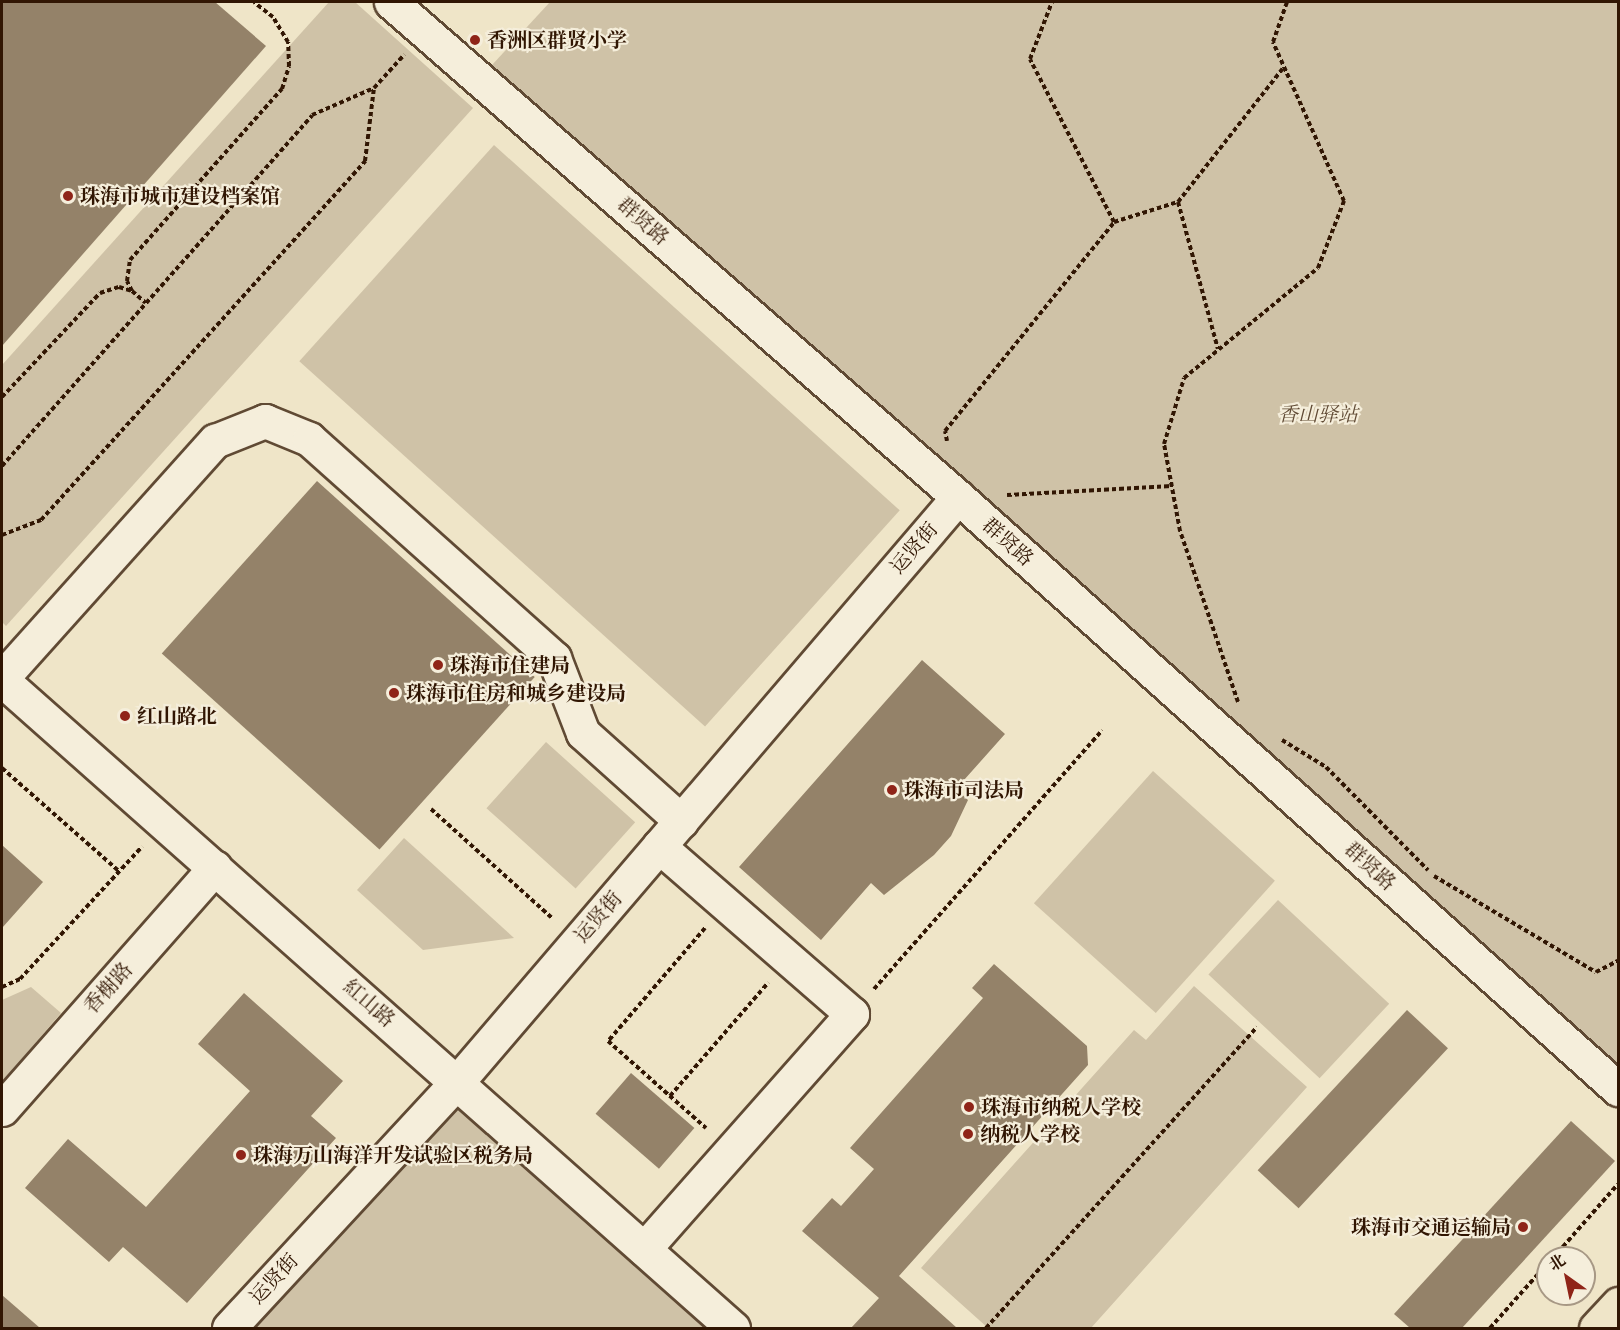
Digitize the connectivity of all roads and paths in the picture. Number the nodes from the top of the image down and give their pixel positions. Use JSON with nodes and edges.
{"nodes":[{"id":1,"x":254,"y":2,"type":"edge"},
{"id":2,"x":391,"y":2,"type":"edge"},
{"id":3,"x":1052,"y":2,"type":"edge"},
{"id":4,"x":1287,"y":2,"type":"edge"},
{"id":5,"x":426,"y":32,"type":"junction"},
{"id":6,"x":1284,"y":67,"type":"junction"},
{"id":7,"x":374,"y":88,"type":"junction"},
{"id":8,"x":1178,"y":202,"type":"junction"},
{"id":9,"x":1114,"y":222,"type":"junction"},
{"id":10,"x":132,"y":291,"type":"junction"},
{"id":11,"x":146,"y":303,"type":"junction"},
{"id":12,"x":1218,"y":349,"type":"junction"},
{"id":13,"x":2,"y":397,"type":"edge"},
{"id":14,"x":2,"y":466,"type":"edge"},
{"id":15,"x":1172,"y":486,"type":"junction"},
{"id":16,"x":958,"y":497,"type":"junction"},
{"id":17,"x":2,"y":535,"type":"edge"},
{"id":18,"x":2,"y":679,"type":"edge"},
{"id":19,"x":1239,"y":705,"type":"dead end"},
{"id":20,"x":1102,"y":730,"type":"dead end"},
{"id":21,"x":1280,"y":738,"type":"dead end"},
{"id":22,"x":2,"y":768,"type":"edge"},
{"id":23,"x":431,"y":809,"type":"dead end"},
{"id":24,"x":681,"y":821,"type":"junction"},
{"id":25,"x":164,"y":822,"type":"junction"},
{"id":26,"x":659,"y":846,"type":"junction"},
{"id":27,"x":215,"y":867,"type":"junction"},
{"id":28,"x":119,"y":872,"type":"junction"},
{"id":29,"x":726,"y":904,"type":"junction"},
{"id":30,"x":578,"y":941,"type":"junction"},
{"id":31,"x":789,"y":959,"type":"junction"},
{"id":32,"x":1618,"y":961,"type":"edge"},
{"id":33,"x":2,"y":987,"type":"edge"},
{"id":34,"x":852,"y":1014,"type":"junction"},
{"id":35,"x":1257,"y":1027,"type":"dead end"},
{"id":36,"x":458,"y":1081,"type":"junction"},
{"id":37,"x":1618,"y":1089,"type":"edge"},
{"id":38,"x":670,"y":1096,"type":"junction"},
{"id":39,"x":2,"y":1109,"type":"edge"},
{"id":40,"x":731,"y":1151,"type":"junction"},
{"id":41,"x":1618,"y":1184,"type":"edge"},
{"id":42,"x":1564,"y":1246,"type":"edge"},
{"id":43,"x":644,"y":1249,"type":"junction"},
{"id":44,"x":1536,"y":1277,"type":"edge"},
{"id":45,"x":1618,"y":1304,"type":"edge"},
{"id":46,"x":229,"y":1329,"type":"edge"},
{"id":47,"x":733,"y":1329,"type":"edge"},
{"id":48,"x":986,"y":1329,"type":"edge"},
{"id":49,"x":1490,"y":1329,"type":"edge"},
{"id":50,"x":1596,"y":1329,"type":"edge"}],
"edges":[{"from":1,"to":10,"type":"path"},
{"from":2,"to":5,"type":"street","name":"群贤路"},
{"from":3,"to":9,"type":"path"},
{"from":4,"to":6,"type":"path"},
{"from":5,"to":7,"type":"path"},
{"from":5,"to":16,"type":"street","name":"群贤路"},
{"from":6,"to":8,"type":"path"},
{"from":6,"to":12,"type":"path"},
{"from":7,"to":11,"type":"path"},
{"from":7,"to":17,"type":"path"},
{"from":8,"to":9,"type":"path"},
{"from":8,"to":12,"type":"path"},
{"from":9,"to":16,"type":"path"},
{"from":10,"to":11,"type":"path"},
{"from":10,"to":13,"type":"path"},
{"from":11,"to":14,"type":"path"},
{"from":12,"to":15,"type":"path"},
{"from":15,"to":16,"type":"path"},
{"from":15,"to":19,"type":"path"},
{"from":16,"to":24,"type":"street","name":"运贤街"},
{"from":16,"to":37,"type":"street","name":"群贤路"},
{"from":18,"to":24,"type":"street"},
{"from":18,"to":25,"type":"street","name":"紅山路"},
{"from":20,"to":34,"type":"path"},
{"from":21,"to":32,"type":"path"},
{"from":22,"to":28,"type":"path"},
{"from":23,"to":30,"type":"path"},
{"from":24,"to":26,"type":"street","name":"运贤街"},
{"from":25,"to":27,"type":"street","name":"紅山路"},
{"from":25,"to":28,"type":"path"},
{"from":26,"to":29,"type":"street"},
{"from":26,"to":30,"type":"street","name":"运贤街"},
{"from":27,"to":36,"type":"street","name":"紅山路"},
{"from":27,"to":39,"type":"street","name":"香榭路"},
{"from":28,"to":33,"type":"path"},
{"from":29,"to":31,"type":"street"},
{"from":29,"to":38,"type":"path"},
{"from":30,"to":36,"type":"street","name":"运贤街"},
{"from":31,"to":34,"type":"street"},
{"from":31,"to":38,"type":"path"},
{"from":34,"to":40,"type":"street"},
{"from":35,"to":48,"type":"path"},
{"from":36,"to":43,"type":"street","name":"紅山路"},
{"from":36,"to":46,"type":"street","name":"运贤街"},
{"from":38,"to":40,"type":"path"},
{"from":40,"to":43,"type":"street"},
{"from":41,"to":42,"type":"path"},
{"from":43,"to":47,"type":"street","name":"紅山路"},
{"from":44,"to":49,"type":"path"},
{"from":45,"to":50,"type":"main road"}]}
